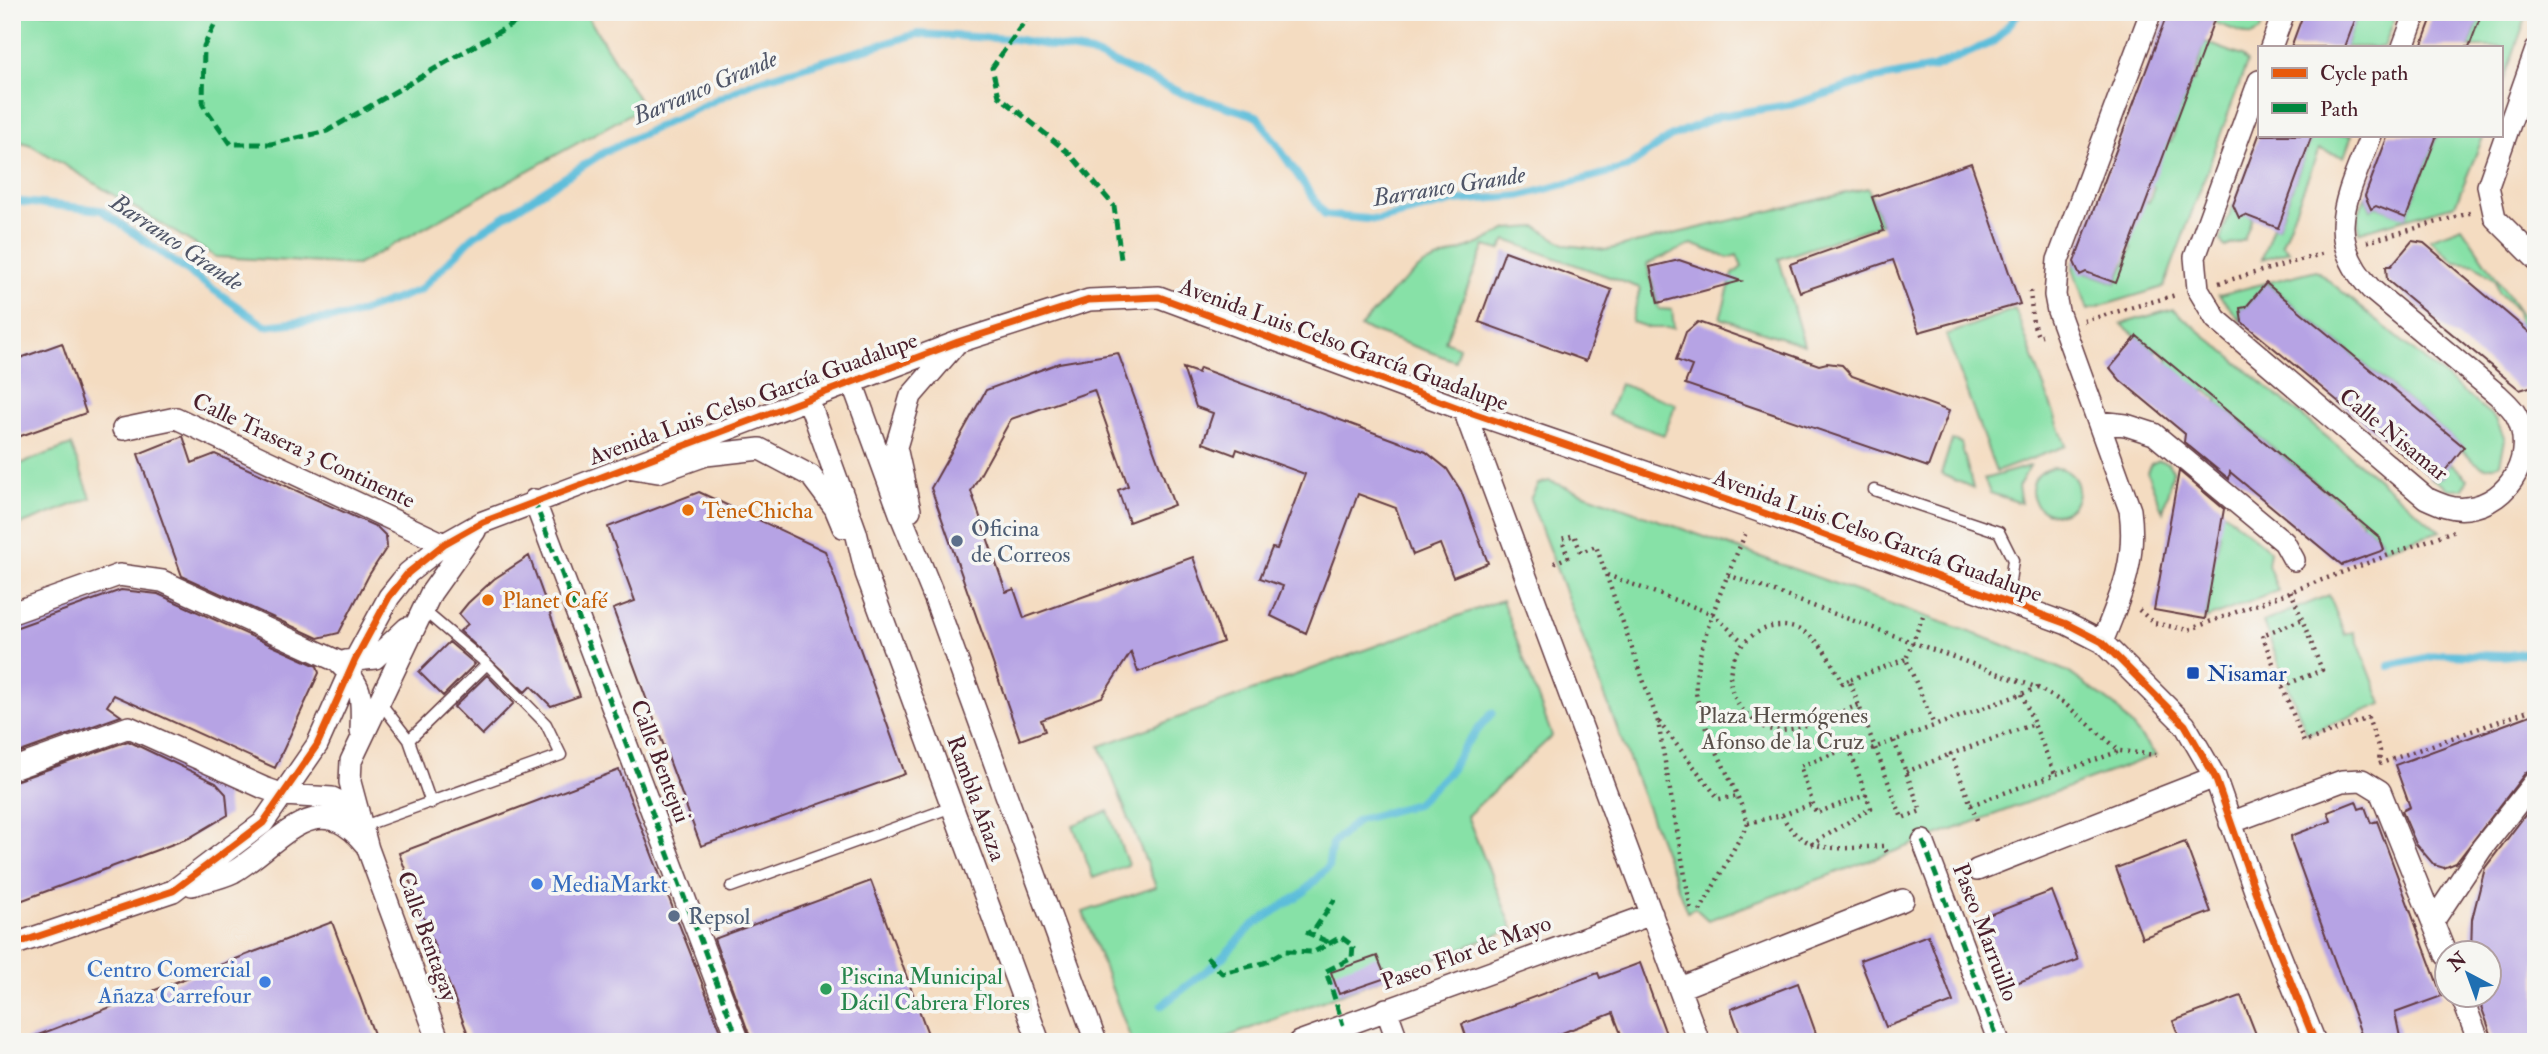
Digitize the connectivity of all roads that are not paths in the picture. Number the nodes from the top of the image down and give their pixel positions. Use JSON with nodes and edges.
{"nodes":[{"id":1,"x":2151,"y":12,"type":"edge"},
{"id":2,"x":2284,"y":12,"type":"edge"},
{"id":3,"x":2416,"y":12,"type":"edge"},
{"id":4,"x":2272,"y":46,"type":"edge"},
{"id":5,"x":2403,"y":46,"type":"edge"},
{"id":6,"x":2536,"y":50,"type":"edge"},
{"id":7,"x":2258,"y":84,"type":"edge"},
{"id":8,"x":2371,"y":136,"type":"edge"},
{"id":9,"x":2536,"y":259,"type":"edge"},
{"id":10,"x":958,"y":342,"type":"junction"},
{"id":11,"x":852,"y":382,"type":"junction"},
{"id":12,"x":808,"y":399,"type":"junction"},
{"id":13,"x":1464,"y":410,"type":"junction"},
{"id":14,"x":2099,"y":422,"type":"junction"},
{"id":15,"x":123,"y":429,"type":"dead end"},
{"id":16,"x":624,"y":467,"type":"junction"},
{"id":17,"x":1874,"y":490,"type":"dead end"},
{"id":18,"x":534,"y":500,"type":"junction"},
{"id":19,"x":451,"y":550,"type":"junction"},
{"id":20,"x":2294,"y":560,"type":"road end"},
{"id":21,"x":866,"y":573,"type":"junction"},
{"id":22,"x":935,"y":599,"type":"junction"},
{"id":23,"x":2007,"y":602,"type":"junction"},
{"id":24,"x":12,"y":612,"type":"edge"},
{"id":25,"x":419,"y":615,"type":"junction"},
{"id":26,"x":2102,"y":642,"type":"junction"},
{"id":27,"x":486,"y":664,"type":"junction"},
{"id":28,"x":347,"y":665,"type":"junction"},
{"id":29,"x":379,"y":701,"type":"junction"},
{"id":30,"x":409,"y":740,"type":"junction"},
{"id":31,"x":360,"y":742,"type":"junction"},
{"id":32,"x":12,"y":769,"type":"edge"},
{"id":33,"x":2214,"y":776,"type":"junction"},
{"id":34,"x":2536,"y":780,"type":"edge"},
{"id":35,"x":284,"y":795,"type":"junction"},
{"id":36,"x":431,"y":803,"type":"junction"},
{"id":37,"x":952,"y":807,"type":"junction"},
{"id":38,"x":358,"y":822,"type":"junction"},
{"id":39,"x":2230,"y":823,"type":"junction"},
{"id":40,"x":1923,"y":841,"type":"dead end"},
{"id":41,"x":1977,"y":870,"type":"dead end"},
{"id":42,"x":731,"y":887,"type":"dead end"},
{"id":43,"x":173,"y":891,"type":"junction"},
{"id":44,"x":1903,"y":900,"type":"dead end"},
{"id":45,"x":1652,"y":914,"type":"junction"},
{"id":46,"x":2434,"y":920,"type":"junction"},
{"id":47,"x":2441,"y":939,"type":"edge"},
{"id":48,"x":12,"y":945,"type":"edge"},
{"id":49,"x":1680,"y":988,"type":"junction"},
{"id":50,"x":1386,"y":1009,"type":"junction"},
{"id":51,"x":2466,"y":1009,"type":"edge"},
{"id":52,"x":439,"y":1042,"type":"edge"},
{"id":53,"x":739,"y":1042,"type":"edge"},
{"id":54,"x":1039,"y":1042,"type":"edge"},
{"id":55,"x":1096,"y":1042,"type":"edge"},
{"id":56,"x":1299,"y":1042,"type":"edge"},
{"id":57,"x":1398,"y":1042,"type":"edge"},
{"id":58,"x":1699,"y":1042,"type":"edge"},
{"id":59,"x":1999,"y":1042,"type":"edge"},
{"id":60,"x":2315,"y":1042,"type":"edge"},
{"id":61,"x":2479,"y":1042,"type":"edge"}],
"edges":[{"from":1,"to":14,"type":"street"},
{"from":2,"to":4,"type":"street"},
{"from":3,"to":5,"type":"street"},
{"from":6,"to":9,"type":"street"},
{"from":7,"to":8,"type":"street","name":"Calle Nisamar"},
{"from":10,"to":11,"type":"street","name":"Avenida Luis Celso García Guadalupe"},
{"from":10,"to":13,"type":"street","name":"Avenida Luis Celso García Guadalupe"},
{"from":10,"to":22,"type":"street"},
{"from":11,"to":12,"type":"street","name":"Avenida Luis Celso García Guadalupe"},
{"from":11,"to":22,"type":"street"},
{"from":12,"to":16,"type":"street","name":"Avenida Luis Celso García Guadalupe"},
{"from":12,"to":21,"type":"street"},
{"from":13,"to":23,"type":"street","name":"Avenida Luis Celso García Guadalupe"},
{"from":13,"to":45,"type":"street"},
{"from":14,"to":20,"type":"street"},
{"from":14,"to":26,"type":"street"},
{"from":15,"to":19,"type":"street","name":"Calle Trasera 3 Continente"},
{"from":16,"to":18,"type":"street","name":"Avenida Luis Celso García Guadalupe"},
{"from":16,"to":21,"type":"street"},
{"from":17,"to":23,"type":"lane"},
{"from":18,"to":19,"type":"street","name":"Avenida Luis Celso García Guadalupe"},
{"from":18,"to":53,"type":"street","name":"Calle Bentejui"},
{"from":19,"to":25,"type":"street","name":"Avenida Luis Celso García Guadalupe"},
{"from":19,"to":28,"type":"street","name":"Avenida Luis Celso García Guadalupe"},
{"from":21,"to":37,"type":"street","name":"Rambla Añaza"},
{"from":22,"to":55,"type":"street","name":"Rambla Añaza"},
{"from":23,"to":26,"type":"street","name":"Avenida Luis Celso García Guadalupe"},
{"from":24,"to":28,"type":"street"},
{"from":25,"to":27,"type":"lane"},
{"from":25,"to":28,"type":"street"},
{"from":25,"to":29,"type":"street","name":"Avenida Luis Celso García Guadalupe"},
{"from":26,"to":33,"type":"street","name":"Avenida Luis Celso García Guadalupe"},
{"from":27,"to":30,"type":"lane"},
{"from":27,"to":36,"type":"lane"},
{"from":28,"to":31,"type":"street"},
{"from":28,"to":35,"type":"street","name":"Avenida Luis Celso García Guadalupe"},
{"from":29,"to":30,"type":"lane"},
{"from":29,"to":31,"type":"street","name":"Avenida Luis Celso García Guadalupe"},
{"from":30,"to":36,"type":"lane"},
{"from":31,"to":38,"type":"street","name":"Avenida Luis Celso García Guadalupe"},
{"from":32,"to":35,"type":"street"},
{"from":33,"to":39,"type":"street","name":"Avenida Luis Celso García Guadalupe"},
{"from":33,"to":41,"type":"street"},
{"from":34,"to":46,"type":"street"},
{"from":35,"to":38,"type":"street"},
{"from":35,"to":43,"type":"street","name":"Avenida Luis Celso García Guadalupe"},
{"from":36,"to":38,"type":"lane"},
{"from":37,"to":42,"type":"lane"},
{"from":37,"to":54,"type":"street","name":"Rambla Añaza"},
{"from":38,"to":43,"type":"street"},
{"from":38,"to":52,"type":"street","name":"Calle Bentagay"},
{"from":39,"to":46,"type":"street"},
{"from":39,"to":60,"type":"street","name":"Avenida Luis Celso García Guadalupe"},
{"from":40,"to":59,"type":"street","name":"Paseo Marruillo"},
{"from":43,"to":48,"type":"street","name":"Avenida Luis Celso García Guadalupe"},
{"from":44,"to":49,"type":"street"},
{"from":45,"to":49,"type":"street"},
{"from":45,"to":50,"type":"street","name":"Paseo Flor de Mayo"},
{"from":46,"to":47,"type":"street"},
{"from":49,"to":58,"type":"street"},
{"from":50,"to":56,"type":"street","name":"Paseo Flor de Mayo"},
{"from":50,"to":57,"type":"street"},
{"from":51,"to":61,"type":"street"}]}
